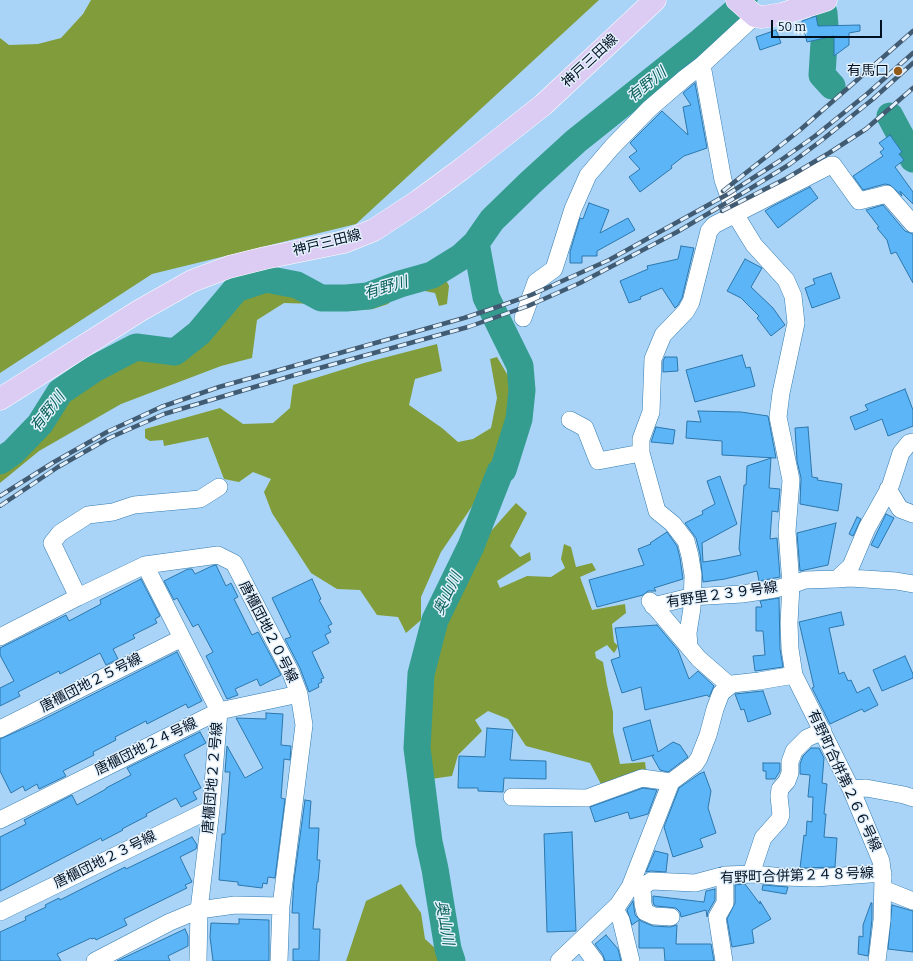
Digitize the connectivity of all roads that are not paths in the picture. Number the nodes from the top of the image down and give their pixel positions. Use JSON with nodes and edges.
{"nodes":[{"id":1,"x":655,"y":0,"type":"edge"},
{"id":2,"x":819,"y":2,"type":"edge"},
{"id":3,"x":747,"y":9,"type":"edge"},
{"id":4,"x":702,"y":65,"type":"junction"},
{"id":5,"x":735,"y":214,"type":"junction"},
{"id":6,"x":913,"y":224,"type":"edge"},
{"id":7,"x":523,"y":318,"type":"dead end"},
{"id":8,"x":0,"y":399,"type":"edge"},
{"id":9,"x":570,"y":420,"type":"dead end"},
{"id":10,"x":913,"y":442,"type":"edge"},
{"id":11,"x":642,"y":453,"type":"junction"},
{"id":12,"x":219,"y":486,"type":"dead end"},
{"id":13,"x":888,"y":490,"type":"junction"},
{"id":14,"x":913,"y":514,"type":"edge"},
{"id":15,"x":145,"y":565,"type":"junction"},
{"id":16,"x":837,"y":579,"type":"junction"},
{"id":17,"x":913,"y":584,"type":"edge"},
{"id":18,"x":791,"y":585,"type":"junction"},
{"id":19,"x":78,"y":597,"type":"junction"},
{"id":20,"x":692,"y":597,"type":"junction"},
{"id":21,"x":0,"y":637,"type":"edge"},
{"id":22,"x":182,"y":638,"type":"junction"},
{"id":23,"x":689,"y":647,"type":"junction"},
{"id":24,"x":794,"y":675,"type":"junction"},
{"id":25,"x":729,"y":685,"type":"junction"},
{"id":26,"x":299,"y":694,"type":"junction"},
{"id":27,"x":219,"y":711,"type":"junction"},
{"id":28,"x":0,"y":729,"type":"edge"},
{"id":29,"x":823,"y":731,"type":"junction"},
{"id":30,"x":671,"y":782,"type":"junction"},
{"id":31,"x":851,"y":789,"type":"junction"},
{"id":32,"x":512,"y":797,"type":"dead end"},
{"id":33,"x":913,"y":798,"type":"edge"},
{"id":34,"x":211,"y":809,"type":"junction"},
{"id":35,"x":0,"y":820,"type":"edge"},
{"id":36,"x":751,"y":874,"type":"junction"},
{"id":37,"x":725,"y":875,"type":"junction"},
{"id":38,"x":883,"y":881,"type":"junction"},
{"id":39,"x":636,"y":887,"type":"junction"},
{"id":40,"x":913,"y":900,"type":"edge"},
{"id":41,"x":281,"y":906,"type":"junction"},
{"id":42,"x":615,"y":908,"type":"junction"},
{"id":43,"x":199,"y":910,"type":"junction"},
{"id":44,"x":0,"y":912,"type":"edge"},
{"id":45,"x":671,"y":917,"type":"dead end"},
{"id":46,"x":580,"y":941,"type":"junction"},
{"id":47,"x":197,"y":960,"type":"edge"},
{"id":48,"x":95,"y":961,"type":"edge"},
{"id":49,"x":279,"y":961,"type":"edge"},
{"id":50,"x":559,"y":961,"type":"edge"},
{"id":51,"x":596,"y":961,"type":"edge"},
{"id":52,"x":631,"y":961,"type":"edge"},
{"id":53,"x":724,"y":961,"type":"edge"},
{"id":54,"x":877,"y":961,"type":"edge"}],
"edges":[{"from":1,"to":8,"type":"main road","name":"神戸三田線"},
{"from":2,"to":3,"type":"main road"},
{"from":3,"to":4,"type":"street"},
{"from":4,"to":5,"type":"street","name":"有野町合併第２６６号線"},
{"from":4,"to":7,"type":"street"},
{"from":5,"to":6,"type":"street"},
{"from":5,"to":11,"type":"street"},
{"from":5,"to":18,"type":"street","name":"有野町合併第２６６号線"},
{"from":9,"to":11,"type":"street"},
{"from":10,"to":13,"type":"street"},
{"from":11,"to":20,"type":"street"},
{"from":12,"to":19,"type":"street"},
{"from":13,"to":14,"type":"street"},
{"from":13,"to":16,"type":"street"},
{"from":15,"to":19,"type":"street","name":"唐櫃団地２０号線"},
{"from":15,"to":22,"type":"street","name":"唐櫃団地２２号線"},
{"from":15,"to":26,"type":"street","name":"唐櫃団地２０号線"},
{"from":16,"to":17,"type":"street","name":"有野里２３９号線"},
{"from":16,"to":18,"type":"street","name":"有野里２３９号線"},
{"from":18,"to":20,"type":"street","name":"有野里２３９号線"},
{"from":18,"to":24,"type":"street","name":"有野町合併第２６６号線"},
{"from":19,"to":21,"type":"street","name":"唐櫃団地２０号線"},
{"from":20,"to":23,"type":"street"},
{"from":20,"to":23,"type":"street","name":"有野里２３９号線"},
{"from":22,"to":27,"type":"street","name":"唐櫃団地２２号線"},
{"from":22,"to":28,"type":"street","name":"唐櫃団地２５号線"},
{"from":23,"to":25,"type":"street"},
{"from":24,"to":25,"type":"street"},
{"from":24,"to":29,"type":"street","name":"有野町合併第２６６号線"},
{"from":25,"to":30,"type":"street"},
{"from":26,"to":27,"type":"street","name":"唐櫃団地２４号線"},
{"from":26,"to":41,"type":"street","name":"唐櫃団地２０号線"},
{"from":27,"to":34,"type":"street","name":"唐櫃団地２２号線"},
{"from":27,"to":35,"type":"street","name":"唐櫃団地２４号線"},
{"from":29,"to":31,"type":"street","name":"有野町合併第２６６号線"},
{"from":29,"to":36,"type":"street"},
{"from":30,"to":32,"type":"street"},
{"from":30,"to":39,"type":"street"},
{"from":31,"to":33,"type":"street"},
{"from":31,"to":38,"type":"street","name":"有野町合併第２６６号線"},
{"from":34,"to":43,"type":"street","name":"唐櫃団地２２号線"},
{"from":34,"to":44,"type":"street","name":"唐櫃団地２３号線"},
{"from":36,"to":37,"type":"street","name":"有野町合併第２４８号線"},
{"from":36,"to":38,"type":"street","name":"有野町合併第２４８号線"},
{"from":37,"to":39,"type":"street","name":"有野町合併第２４８号線"},
{"from":37,"to":53,"type":"street"},
{"from":38,"to":40,"type":"street","name":"有野町合併第２４８号線"},
{"from":38,"to":54,"type":"street","name":"有野町合併第２６６号線"},
{"from":39,"to":42,"type":"street"},
{"from":39,"to":45,"type":"street"},
{"from":41,"to":43,"type":"street"},
{"from":41,"to":49,"type":"street","name":"唐櫃団地２０号線"},
{"from":42,"to":46,"type":"street"},
{"from":42,"to":52,"type":"street"},
{"from":43,"to":47,"type":"street","name":"唐櫃団地２２号線"},
{"from":43,"to":48,"type":"street"},
{"from":46,"to":50,"type":"street"},
{"from":46,"to":51,"type":"street"}]}
